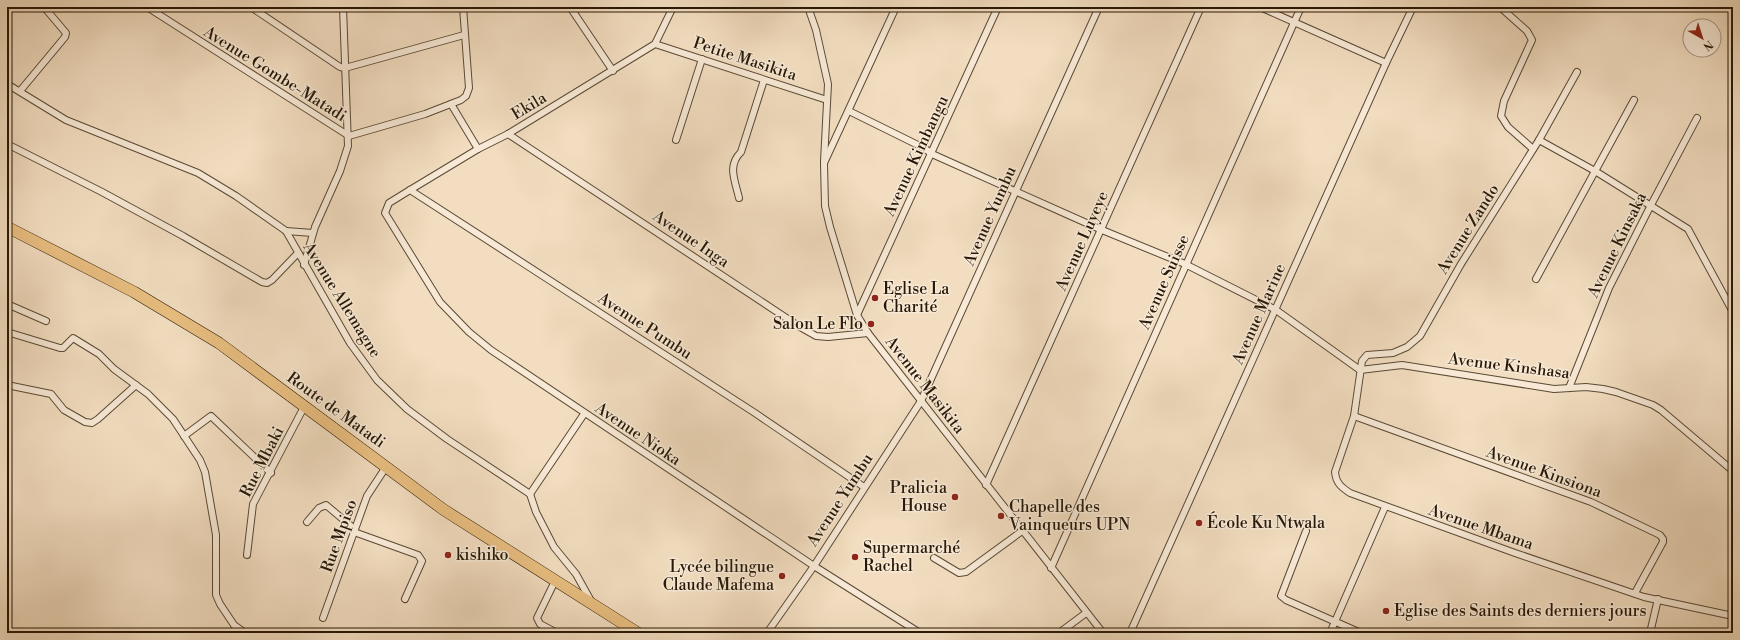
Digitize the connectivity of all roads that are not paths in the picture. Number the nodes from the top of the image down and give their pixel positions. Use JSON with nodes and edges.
{"nodes":[{"id":1,"x":44,"y":7,"type":"edge"},
{"id":2,"x":147,"y":7,"type":"edge"},
{"id":3,"x":251,"y":7,"type":"edge"},
{"id":4,"x":343,"y":7,"type":"edge"},
{"id":5,"x":463,"y":7,"type":"edge"},
{"id":6,"x":570,"y":7,"type":"edge"},
{"id":7,"x":674,"y":7,"type":"edge"},
{"id":8,"x":808,"y":7,"type":"edge"},
{"id":9,"x":896,"y":7,"type":"edge"},
{"id":10,"x":998,"y":7,"type":"edge"},
{"id":11,"x":1099,"y":7,"type":"edge"},
{"id":12,"x":1201,"y":7,"type":"edge"},
{"id":13,"x":1260,"y":7,"type":"edge"},
{"id":14,"x":1301,"y":7,"type":"edge"},
{"id":15,"x":1413,"y":7,"type":"edge"},
{"id":16,"x":1500,"y":7,"type":"edge"},
{"id":17,"x":1294,"y":22,"type":"junction"},
{"id":18,"x":464,"y":35,"type":"junction"},
{"id":19,"x":655,"y":44,"type":"junction"},
{"id":20,"x":702,"y":59,"type":"junction"},
{"id":21,"x":1386,"y":63,"type":"junction"},
{"id":22,"x":346,"y":68,"type":"junction"},
{"id":23,"x":613,"y":71,"type":"junction"},
{"id":24,"x":1577,"y":72,"type":"dead end"},
{"id":25,"x":764,"y":80,"type":"junction"},
{"id":26,"x":7,"y":84,"type":"edge"},
{"id":27,"x":20,"y":90,"type":"junction"},
{"id":28,"x":827,"y":100,"type":"junction"},
{"id":29,"x":1634,"y":100,"type":"dead end"},
{"id":30,"x":452,"y":104,"type":"junction"},
{"id":31,"x":849,"y":111,"type":"junction"},
{"id":32,"x":1697,"y":118,"type":"dead end"},
{"id":33,"x":508,"y":134,"type":"junction"},
{"id":34,"x":349,"y":136,"type":"junction"},
{"id":35,"x":676,"y":140,"type":"dead end"},
{"id":36,"x":1539,"y":140,"type":"junction"},
{"id":37,"x":7,"y":144,"type":"edge"},
{"id":38,"x":478,"y":149,"type":"junction"},
{"id":39,"x":1533,"y":149,"type":"junction"},
{"id":40,"x":932,"y":154,"type":"junction"},
{"id":41,"x":824,"y":163,"type":"junction"},
{"id":42,"x":1595,"y":171,"type":"junction"},
{"id":43,"x":410,"y":190,"type":"junction"},
{"id":44,"x":1015,"y":190,"type":"junction"},
{"id":45,"x":739,"y":198,"type":"dead end"},
{"id":46,"x":1651,"y":205,"type":"junction"},
{"id":47,"x":385,"y":213,"type":"joint"},
{"id":48,"x":7,"y":226,"type":"edge"},
{"id":49,"x":1102,"y":230,"type":"junction"},
{"id":50,"x":286,"y":231,"type":"junction"},
{"id":51,"x":313,"y":233,"type":"junction"},
{"id":52,"x":297,"y":254,"type":"junction"},
{"id":53,"x":1185,"y":264,"type":"junction"},
{"id":54,"x":304,"y":265,"type":"junction"},
{"id":55,"x":1536,"y":279,"type":"dead end"},
{"id":56,"x":7,"y":304,"type":"edge"},
{"id":57,"x":1276,"y":310,"type":"junction"},
{"id":58,"x":1733,"y":312,"type":"edge"},
{"id":59,"x":857,"y":315,"type":"junction"},
{"id":60,"x":46,"y":321,"type":"dead end"},
{"id":61,"x":7,"y":332,"type":"edge"},
{"id":62,"x":868,"y":333,"type":"junction"},
{"id":63,"x":1360,"y":370,"type":"junction"},
{"id":64,"x":7,"y":385,"type":"edge"},
{"id":65,"x":136,"y":385,"type":"junction"},
{"id":66,"x":1569,"y":388,"type":"junction"},
{"id":67,"x":920,"y":402,"type":"junction"},
{"id":68,"x":304,"y":407,"type":"junction"},
{"id":69,"x":584,"y":414,"type":"junction"},
{"id":70,"x":1354,"y":416,"type":"junction"},
{"id":71,"x":184,"y":436,"type":"junction"},
{"id":72,"x":386,"y":467,"type":"junction"},
{"id":73,"x":1733,"y":471,"type":"edge"},
{"id":74,"x":271,"y":473,"type":"junction"},
{"id":75,"x":986,"y":485,"type":"junction"},
{"id":76,"x":864,"y":487,"type":"junction"},
{"id":77,"x":530,"y":494,"type":"junction"},
{"id":78,"x":1385,"y":507,"type":"junction"},
{"id":79,"x":307,"y":522,"type":"dead end"},
{"id":80,"x":1022,"y":531,"type":"junction"},
{"id":81,"x":1306,"y":531,"type":"dead end"},
{"id":82,"x":354,"y":532,"type":"junction"},
{"id":83,"x":247,"y":555,"type":"dead end"},
{"id":84,"x":934,"y":558,"type":"dead end"},
{"id":85,"x":814,"y":566,"type":"junction"},
{"id":86,"x":1051,"y":568,"type":"junction"},
{"id":87,"x":555,"y":581,"type":"junction"},
{"id":88,"x":1635,"y":593,"type":"junction"},
{"id":89,"x":405,"y":599,"type":"dead end"},
{"id":90,"x":1658,"y":599,"type":"junction"},
{"id":91,"x":593,"y":604,"type":"junction"},
{"id":92,"x":1086,"y":613,"type":"junction"},
{"id":93,"x":1733,"y":616,"type":"edge"},
{"id":94,"x":323,"y":618,"type":"dead end"},
{"id":95,"x":1336,"y":621,"type":"junction"},
{"id":96,"x":245,"y":633,"type":"edge"},
{"id":97,"x":557,"y":633,"type":"edge"},
{"id":98,"x":638,"y":633,"type":"edge"},
{"id":99,"x":767,"y":633,"type":"edge"},
{"id":100,"x":920,"y":633,"type":"edge"},
{"id":101,"x":1059,"y":633,"type":"edge"},
{"id":102,"x":1103,"y":633,"type":"edge"},
{"id":103,"x":1130,"y":633,"type":"edge"},
{"id":104,"x":1330,"y":633,"type":"edge"},
{"id":105,"x":1361,"y":633,"type":"edge"},
{"id":106,"x":1650,"y":633,"type":"edge"}],
"edges":[{"from":1,"to":27,"type":"street"},
{"from":2,"to":34,"type":"street","name":"Avenue Gombe-Matadi"},
{"from":3,"to":22,"type":"street"},
{"from":4,"to":22,"type":"street"},
{"from":5,"to":18,"type":"street"},
{"from":6,"to":23,"type":"street"},
{"from":7,"to":19,"type":"street"},
{"from":8,"to":28,"type":"street"},
{"from":9,"to":31,"type":"street","name":"Avenue Masikita"},
{"from":10,"to":40,"type":"street","name":"Avenue Kimbangu"},
{"from":11,"to":44,"type":"street","name":"Avenue Yumbu"},
{"from":12,"to":49,"type":"street","name":"Avenue Luyeye"},
{"from":13,"to":17,"type":"street"},
{"from":14,"to":17,"type":"street","name":"Avenue Suisse"},
{"from":15,"to":21,"type":"street","name":"Avenue Marine"},
{"from":16,"to":39,"type":"street"},
{"from":17,"to":21,"type":"street"},
{"from":17,"to":53,"type":"street","name":"Avenue Suisse"},
{"from":18,"to":22,"type":"street"},
{"from":18,"to":30,"type":"street"},
{"from":19,"to":20,"type":"street","name":"Petite Masikita"},
{"from":19,"to":23,"type":"street","name":"Ekila"},
{"from":20,"to":25,"type":"street","name":"Petite Masikita"},
{"from":20,"to":35,"type":"street"},
{"from":21,"to":57,"type":"street","name":"Avenue Marine"},
{"from":22,"to":34,"type":"street"},
{"from":23,"to":33,"type":"street","name":"Ekila"},
{"from":24,"to":36,"type":"street","name":"Avenue Zando"},
{"from":25,"to":28,"type":"street","name":"Petite Masikita"},
{"from":25,"to":45,"type":"street"},
{"from":26,"to":27,"type":"street","name":"Avenue Allemagne"},
{"from":27,"to":50,"type":"street","name":"Avenue Allemagne"},
{"from":28,"to":41,"type":"street"},
{"from":29,"to":42,"type":"street"},
{"from":30,"to":34,"type":"street"},
{"from":30,"to":38,"type":"street"},
{"from":31,"to":40,"type":"street"},
{"from":31,"to":41,"type":"street","name":"Avenue Masikita"},
{"from":32,"to":46,"type":"street","name":"Avenue Kinsaka"},
{"from":33,"to":38,"type":"street","name":"Ekila"},
{"from":33,"to":62,"type":"street","name":"Avenue Inga"},
{"from":34,"to":51,"type":"street"},
{"from":36,"to":39,"type":"street","name":"Avenue Zando"},
{"from":36,"to":42,"type":"street"},
{"from":37,"to":52,"type":"street"},
{"from":38,"to":43,"type":"street","name":"Ekila"},
{"from":39,"to":63,"type":"street","name":"Avenue Zando"},
{"from":40,"to":44,"type":"street"},
{"from":40,"to":59,"type":"street","name":"Avenue Kimbangu"},
{"from":41,"to":59,"type":"street","name":"Avenue Masikita"},
{"from":42,"to":46,"type":"street"},
{"from":42,"to":55,"type":"street"},
{"from":43,"to":47,"type":"street","name":"Ekila"},
{"from":43,"to":76,"type":"street","name":"Avenue Pumbu"},
{"from":44,"to":49,"type":"street"},
{"from":44,"to":67,"type":"street","name":"Avenue Yumbu"},
{"from":46,"to":58,"type":"street"},
{"from":46,"to":66,"type":"street","name":"Avenue Kinsaka"},
{"from":47,"to":69,"type":"street","name":"Avenue Nioka"},
{"from":48,"to":68,"type":"highway","name":"Route de Matadi"},
{"from":49,"to":53,"type":"street"},
{"from":49,"to":75,"type":"street","name":"Avenue Luyeye"},
{"from":50,"to":51,"type":"street"},
{"from":50,"to":52,"type":"street","name":"Avenue Allemagne"},
{"from":51,"to":54,"type":"street"},
{"from":52,"to":54,"type":"street","name":"Avenue Allemagne"},
{"from":53,"to":57,"type":"street"},
{"from":53,"to":86,"type":"street","name":"Avenue Suisse"},
{"from":54,"to":77,"type":"street","name":"Avenue Allemagne"},
{"from":56,"to":60,"type":"street"},
{"from":57,"to":63,"type":"street"},
{"from":57,"to":103,"type":"street","name":"Avenue Marine"},
{"from":59,"to":62,"type":"street","name":"Avenue Masikita"},
{"from":61,"to":65,"type":"street"},
{"from":62,"to":67,"type":"street","name":"Avenue Masikita"},
{"from":63,"to":66,"type":"street","name":"Avenue Kinshasa"},
{"from":63,"to":70,"type":"street","name":"Avenue Mbama"},
{"from":64,"to":65,"type":"street"},
{"from":65,"to":71,"type":"street"},
{"from":66,"to":73,"type":"street","name":"Avenue Kinshasa"},
{"from":67,"to":75,"type":"street","name":"Avenue Masikita"},
{"from":67,"to":76,"type":"street","name":"Avenue Yumbu"},
{"from":68,"to":72,"type":"highway","name":"Route de Matadi"},
{"from":68,"to":74,"type":"street","name":"Rue Mbaki"},
{"from":69,"to":77,"type":"street"},
{"from":69,"to":85,"type":"street","name":"Avenue Nioka"},
{"from":70,"to":78,"type":"street","name":"Avenue Mbama"},
{"from":70,"to":88,"type":"street","name":"Avenue Kinsiona"},
{"from":71,"to":74,"type":"street"},
{"from":71,"to":96,"type":"street"},
{"from":72,"to":82,"type":"street","name":"Rue Mpiso"},
{"from":72,"to":87,"type":"highway","name":"Route de Matadi"},
{"from":74,"to":83,"type":"street","name":"Rue Mbaki"},
{"from":75,"to":80,"type":"street","name":"Avenue Masikita"},
{"from":76,"to":85,"type":"street","name":"Avenue Yumbu"},
{"from":77,"to":91,"type":"street"},
{"from":78,"to":88,"type":"street","name":"Avenue Mbama"},
{"from":78,"to":95,"type":"street"},
{"from":79,"to":82,"type":"street"},
{"from":80,"to":84,"type":"street"},
{"from":80,"to":86,"type":"street","name":"Avenue Masikita"},
{"from":81,"to":95,"type":"street"},
{"from":82,"to":89,"type":"street"},
{"from":82,"to":94,"type":"street","name":"Rue Mpiso"},
{"from":85,"to":99,"type":"street","name":"Avenue Yumbu"},
{"from":85,"to":100,"type":"street","name":"Avenue Nioka"},
{"from":86,"to":92,"type":"street","name":"Avenue Masikita"},
{"from":87,"to":91,"type":"highway","name":"Route de Matadi"},
{"from":87,"to":97,"type":"street"},
{"from":88,"to":90,"type":"street","name":"Avenue Mbama"},
{"from":90,"to":93,"type":"street","name":"Avenue Mbama"},
{"from":90,"to":106,"type":"street"},
{"from":91,"to":98,"type":"highway","name":"Route de Matadi"},
{"from":92,"to":101,"type":"street"},
{"from":92,"to":102,"type":"street","name":"Avenue Masikita"},
{"from":95,"to":104,"type":"street"},
{"from":95,"to":105,"type":"street"}]}
